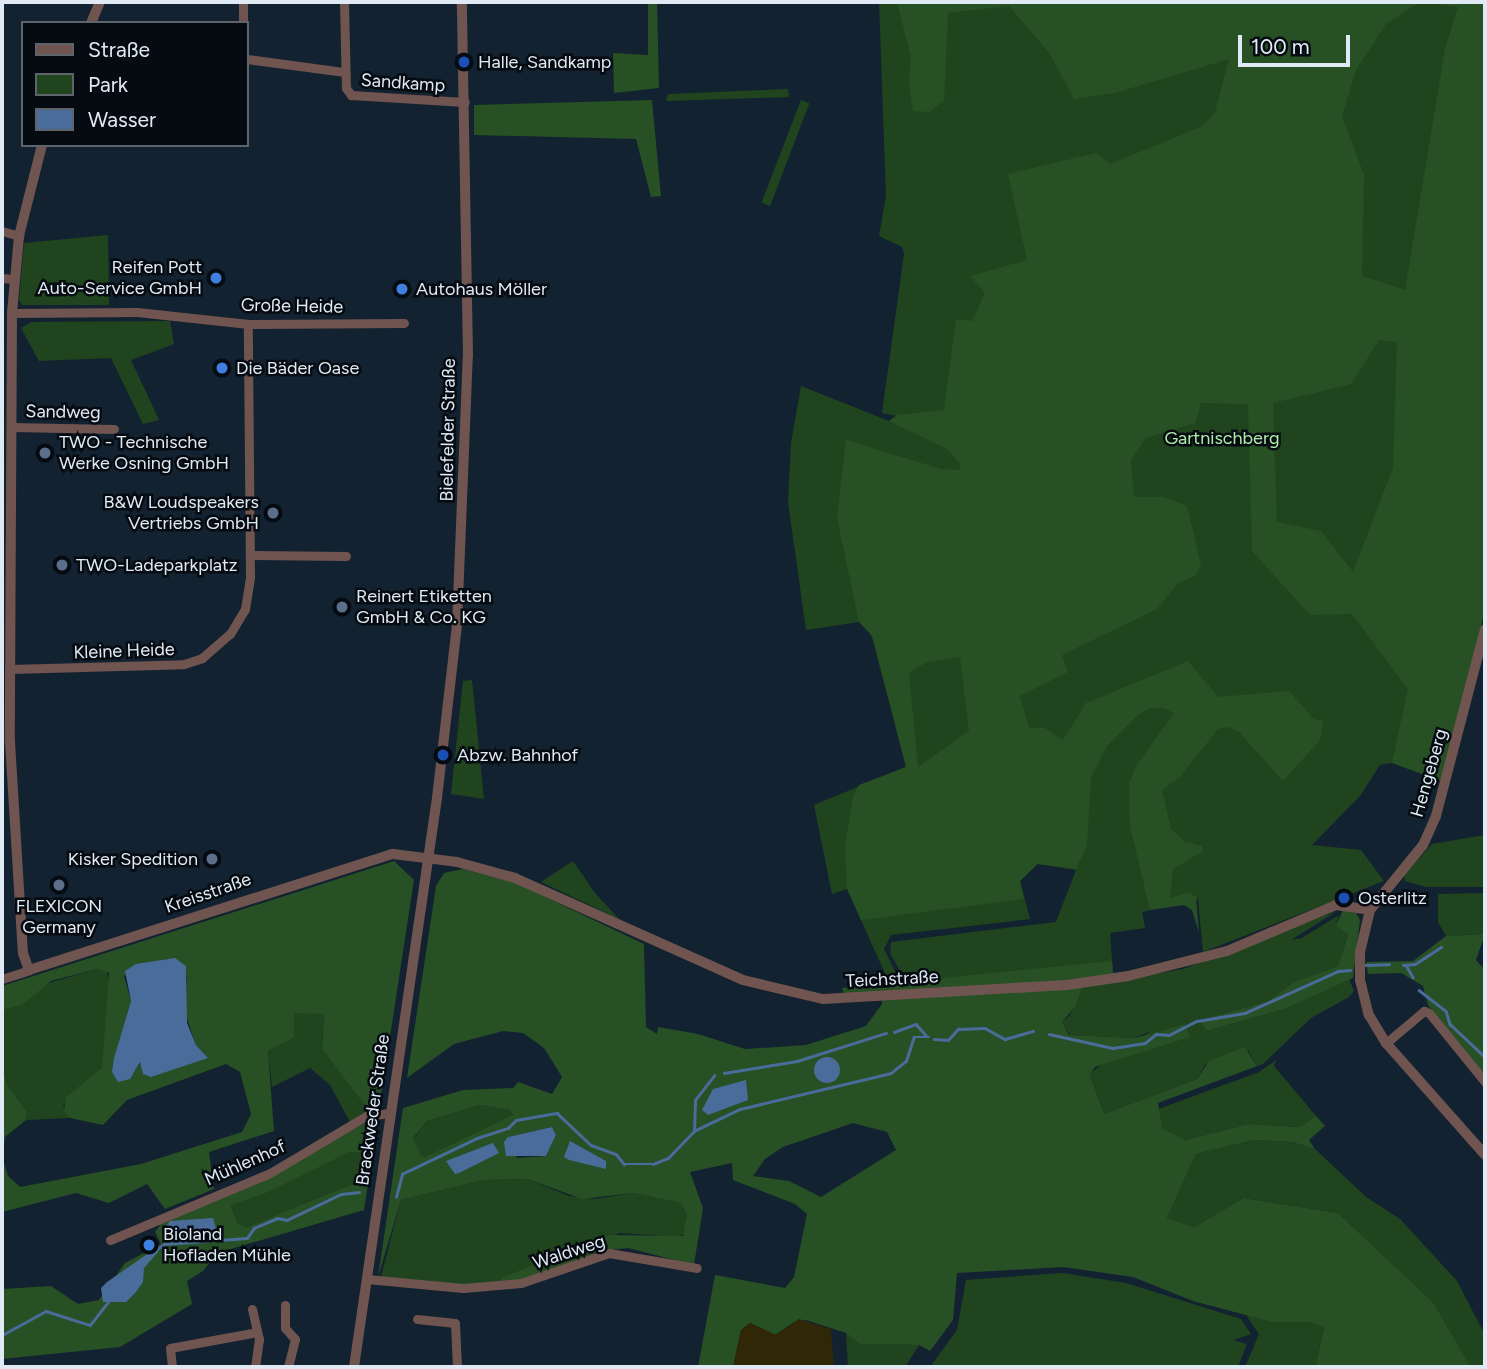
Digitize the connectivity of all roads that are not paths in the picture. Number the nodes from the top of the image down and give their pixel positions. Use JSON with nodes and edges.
{"nodes":[{"id":1,"x":100,"y":2,"type":"edge"},
{"id":2,"x":243,"y":2,"type":"edge"},
{"id":3,"x":344,"y":2,"type":"edge"},
{"id":4,"x":462,"y":2,"type":"edge"},
{"id":5,"x":92,"y":21,"type":"edge"},
{"id":6,"x":243,"y":21,"type":"edge"},
{"id":7,"x":248,"y":60,"type":"edge"},
{"id":8,"x":345,"y":72,"type":"junction"},
{"id":9,"x":465,"y":103,"type":"junction"},
{"id":10,"x":41,"y":147,"type":"edge"},
{"id":11,"x":2,"y":231,"type":"edge"},
{"id":12,"x":19,"y":236,"type":"junction"},
{"id":13,"x":8,"y":278,"type":"edge"},
{"id":14,"x":12,"y":313,"type":"junction"},
{"id":15,"x":404,"y":323,"type":"dead end"},
{"id":16,"x":248,"y":324,"type":"junction"},
{"id":17,"x":8,"y":423,"type":"edge"},
{"id":18,"x":114,"y":429,"type":"dead end"},
{"id":19,"x":250,"y":555,"type":"junction"},
{"id":20,"x":346,"y":556,"type":"dead end"},
{"id":21,"x":1485,"y":629,"type":"edge"},
{"id":22,"x":10,"y":669,"type":"junction"},
{"id":23,"x":428,"y":858,"type":"junction"},
{"id":24,"x":1370,"y":909,"type":"junction"},
{"id":25,"x":29,"y":970,"type":"junction"},
{"id":26,"x":2,"y":979,"type":"edge"},
{"id":27,"x":1386,"y":1043,"type":"junction"},
{"id":28,"x":1485,"y":1082,"type":"edge"},
{"id":29,"x":390,"y":1113,"type":"junction"},
{"id":30,"x":1485,"y":1155,"type":"edge"},
{"id":31,"x":110,"y":1240,"type":"dead end"},
{"id":32,"x":697,"y":1268,"type":"dead end"},
{"id":33,"x":367,"y":1279,"type":"junction"},
{"id":34,"x":285,"y":1305,"type":"dead end"},
{"id":35,"x":252,"y":1309,"type":"dead end"},
{"id":36,"x":417,"y":1319,"type":"dead end"},
{"id":37,"x":257,"y":1332,"type":"junction"},
{"id":38,"x":172,"y":1367,"type":"edge"},
{"id":39,"x":255,"y":1367,"type":"edge"},
{"id":40,"x":288,"y":1367,"type":"edge"},
{"id":41,"x":354,"y":1367,"type":"edge"},
{"id":42,"x":457,"y":1367,"type":"edge"}],
"edges":[{"from":1,"to":5,"type":"street"},
{"from":2,"to":6,"type":"street"},
{"from":3,"to":8,"type":"street","name":"Sandkamp"},
{"from":4,"to":9,"type":"street","name":"Bielefelder Straße"},
{"from":7,"to":8,"type":"street"},
{"from":8,"to":9,"type":"street","name":"Sandkamp"},
{"from":9,"to":23,"type":"street","name":"Bielefelder Straße"},
{"from":10,"to":12,"type":"street"},
{"from":11,"to":12,"type":"street"},
{"from":12,"to":13,"type":"street"},
{"from":13,"to":14,"type":"street"},
{"from":14,"to":16,"type":"street","name":"Große Heide"},
{"from":14,"to":17,"type":"street"},
{"from":15,"to":16,"type":"street","name":"Große Heide"},
{"from":16,"to":19,"type":"street","name":"Kleine Heide"},
{"from":17,"to":18,"type":"street","name":"Sandweg"},
{"from":17,"to":22,"type":"street"},
{"from":19,"to":20,"type":"street"},
{"from":19,"to":22,"type":"street","name":"Kleine Heide"},
{"from":21,"to":24,"type":"street","name":"Hengeberg"},
{"from":22,"to":25,"type":"street"},
{"from":23,"to":24,"type":"street","name":"Teichstraße"},
{"from":23,"to":25,"type":"street","name":"Kreisstraße"},
{"from":23,"to":29,"type":"street","name":"Brackweder Straße"},
{"from":24,"to":27,"type":"street"},
{"from":25,"to":26,"type":"street","name":"Kreisstraße"},
{"from":27,"to":28,"type":"street"},
{"from":27,"to":30,"type":"street"},
{"from":29,"to":31,"type":"street","name":"Mühlenhof"},
{"from":29,"to":33,"type":"street","name":"Brackweder Straße"},
{"from":32,"to":33,"type":"street","name":"Waldweg"},
{"from":33,"to":41,"type":"street","name":"Brackweder Straße"},
{"from":34,"to":40,"type":"street"},
{"from":35,"to":37,"type":"street"},
{"from":36,"to":42,"type":"street"},
{"from":37,"to":38,"type":"street"},
{"from":37,"to":39,"type":"street"}]}
